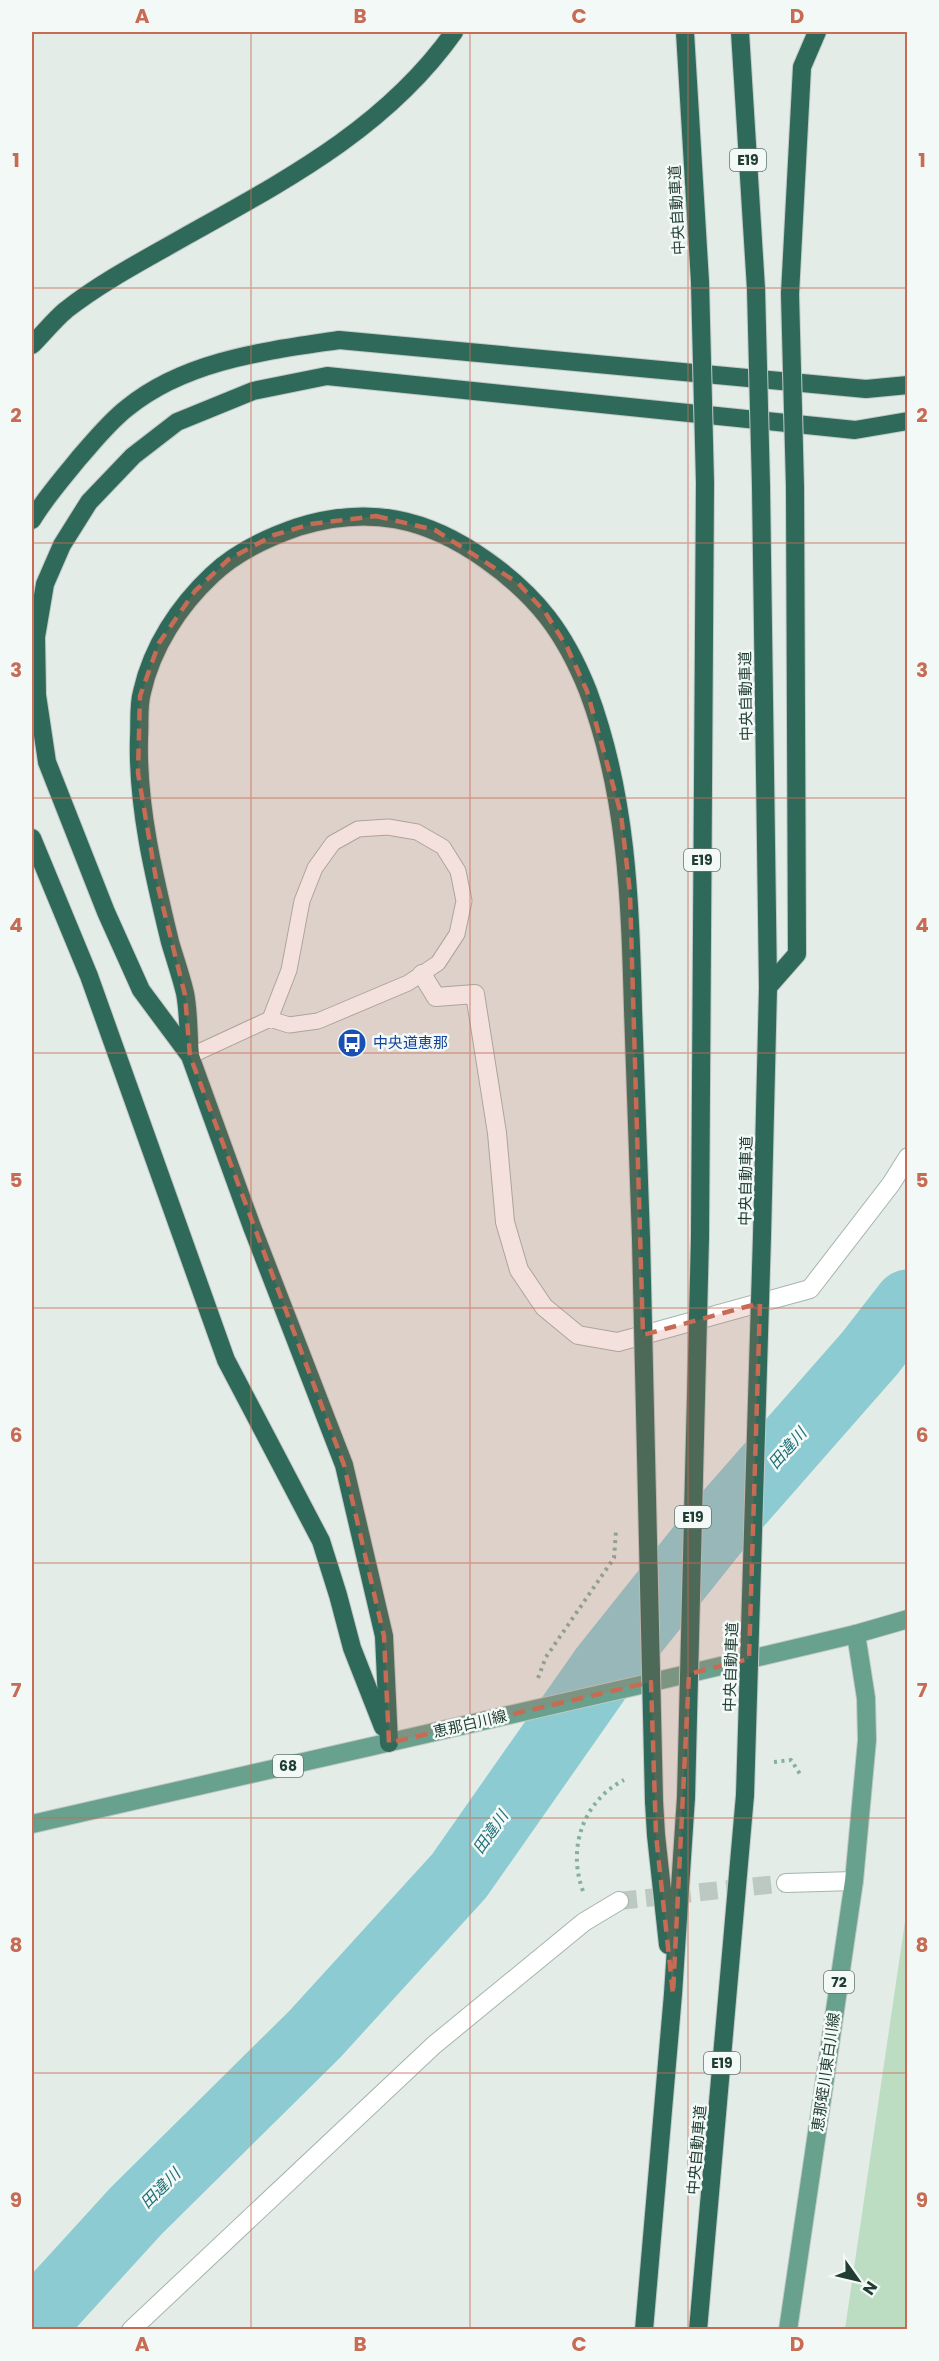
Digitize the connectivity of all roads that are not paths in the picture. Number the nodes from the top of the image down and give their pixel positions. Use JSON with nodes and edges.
{"nodes":[{"id":1,"x":454,"y":32,"type":"edge"},
{"id":2,"x":685,"y":32,"type":"edge"},
{"id":3,"x":740,"y":32,"type":"edge"},
{"id":4,"x":817,"y":32,"type":"edge"},
{"id":5,"x":32,"y":345,"type":"edge"},
{"id":6,"x":908,"y":385,"type":"edge"},
{"id":7,"x":908,"y":421,"type":"edge"},
{"id":8,"x":32,"y":520,"type":"edge"},
{"id":9,"x":32,"y":838,"type":"edge"},
{"id":10,"x":422,"y":974,"type":"junction"},
{"id":11,"x":768,"y":987,"type":"junction"},
{"id":12,"x":270,"y":1018,"type":"junction"},
{"id":13,"x":190,"y":1056,"type":"junction"},
{"id":14,"x":908,"y":1157,"type":"edge"},
{"id":15,"x":908,"y":1619,"type":"edge"},
{"id":16,"x":856,"y":1634,"type":"junction"},
{"id":17,"x":389,"y":1743,"type":"junction"},
{"id":18,"x":32,"y":1824,"type":"edge"},
{"id":19,"x":854,"y":1881,"type":"junction"},
{"id":20,"x":786,"y":1883,"type":"tunnel mouth"},
{"id":21,"x":619,"y":1901,"type":"tunnel mouth"},
{"id":22,"x":673,"y":1994,"type":"junction"},
{"id":23,"x":131,"y":2330,"type":"edge"},
{"id":24,"x":644,"y":2330,"type":"edge"},
{"id":25,"x":698,"y":2330,"type":"edge"},
{"id":26,"x":788,"y":2330,"type":"edge"}],
"edges":[{"from":1,"to":5,"type":"highway"},
{"from":2,"to":22,"type":"highway","name":"中央自動車道","number":"E19","bridge":true},
{"from":3,"to":11,"type":"highway","name":"中央自動車道","number":"E19","bridge":true},
{"from":4,"to":11,"type":"highway","bridge":true},
{"from":6,"to":8,"type":"highway"},
{"from":7,"to":13,"type":"highway"},
{"from":9,"to":17,"type":"highway"},
{"from":10,"to":12,"type":"lane"},
{"from":10,"to":12,"type":"lane"},
{"from":10,"to":14,"type":"street"},
{"from":11,"to":25,"type":"highway","name":"中央自動車道","number":"E19","bridge":true},
{"from":12,"to":13,"type":"lane"},
{"from":13,"to":17,"type":"highway"},
{"from":13,"to":22,"type":"highway","bridge":true},
{"from":15,"to":16,"type":"main road","name":"恵那白川線","number":"68"},
{"from":16,"to":17,"type":"main road","name":"恵那白川線","number":"68"},
{"from":16,"to":19,"type":"main road","name":"恵那蛭川東白川線","number":"72"},
{"from":17,"to":18,"type":"main road","name":"恵那白川線","number":"68"},
{"from":19,"to":20,"type":"street"},
{"from":19,"to":26,"type":"main road","name":"恵那蛭川東白川線","number":"72"},
{"from":21,"to":23,"type":"street"},
{"from":22,"to":24,"type":"highway","name":"中央自動車道","number":"E19"}]}
